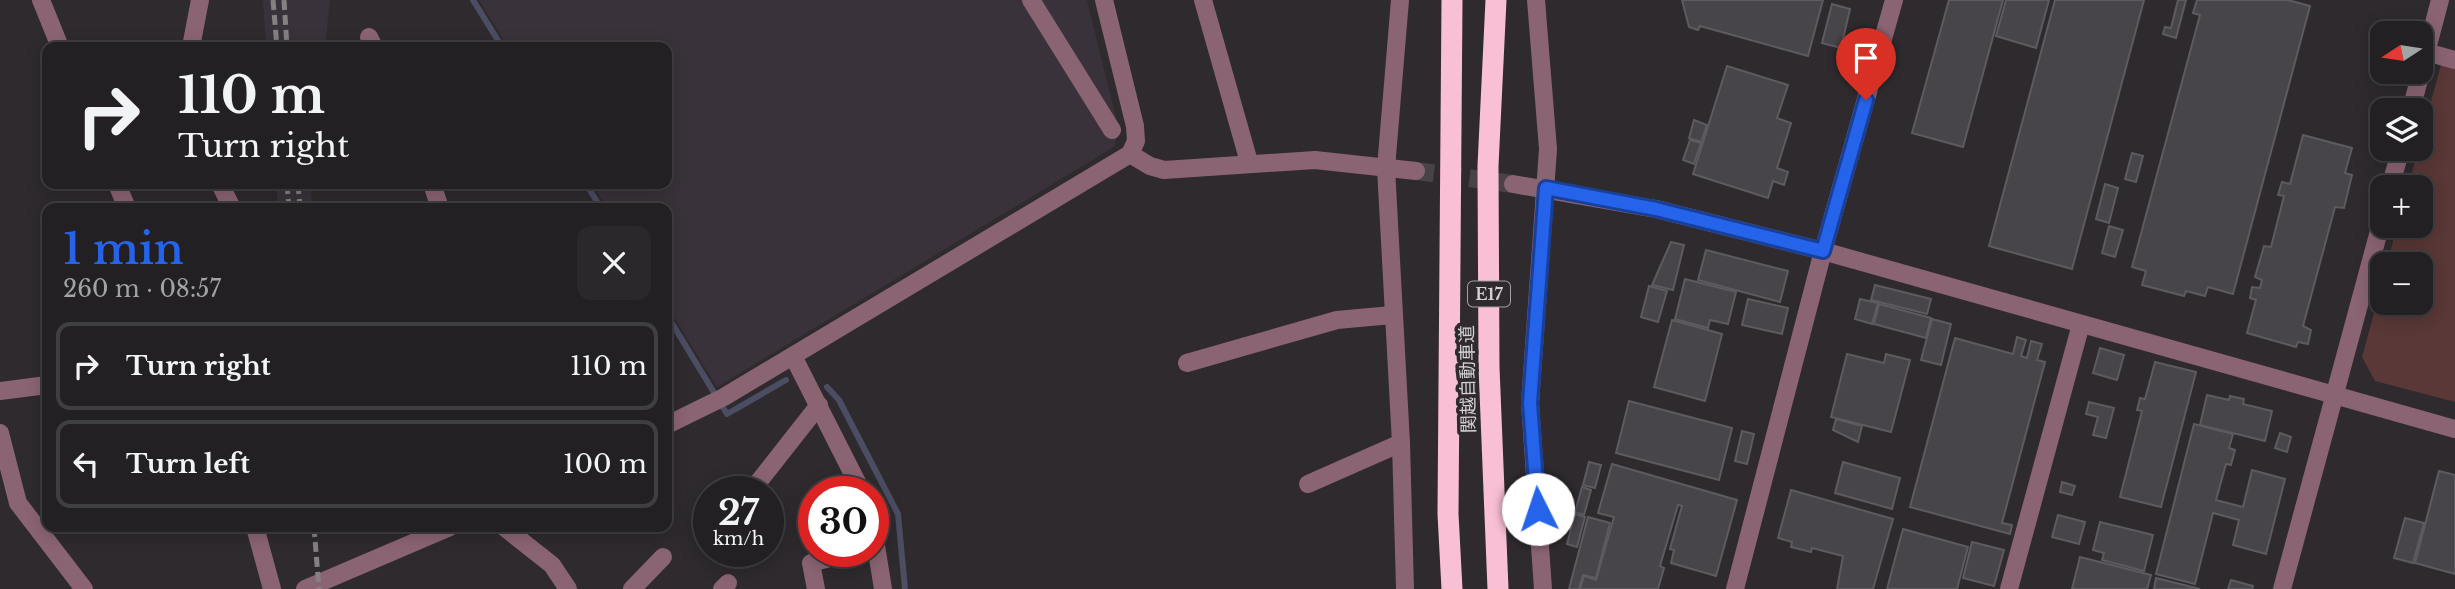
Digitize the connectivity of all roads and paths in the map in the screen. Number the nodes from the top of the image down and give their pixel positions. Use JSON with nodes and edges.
{"nodes":[{"id":1,"x":41,"y":0,"type":"edge"},
{"id":2,"x":200,"y":0,"type":"edge"},
{"id":3,"x":1031,"y":0,"type":"edge"},
{"id":4,"x":1104,"y":0,"type":"edge"},
{"id":5,"x":1203,"y":0,"type":"edge"},
{"id":6,"x":1400,"y":0,"type":"edge"},
{"id":7,"x":1452,"y":0,"type":"edge"},
{"id":8,"x":1496,"y":0,"type":"edge"},
{"id":9,"x":1536,"y":0,"type":"edge"},
{"id":10,"x":1894,"y":0,"type":"edge"},
{"id":11,"x":2440,"y":0,"type":"edge"},
{"id":12,"x":2433,"y":26,"type":"edge"},
{"id":13,"x":58,"y":42,"type":"edge"},
{"id":14,"x":192,"y":42,"type":"edge"},
{"id":15,"x":2433,"y":54,"type":"edge"},
{"id":16,"x":2455,"y":60,"type":"edge"},
{"id":17,"x":1112,"y":130,"type":"dead end"},
{"id":18,"x":1130,"y":154,"type":"junction"},
{"id":19,"x":1249,"y":162,"type":"junction"},
{"id":20,"x":1386,"y":167,"type":"junction"},
{"id":21,"x":1416,"y":172,"type":"tunnel mouth"},
{"id":22,"x":1513,"y":184,"type":"tunnel mouth"},
{"id":23,"x":1546,"y":188,"type":"junction"},
{"id":24,"x":2377,"y":238,"type":"edge"},
{"id":25,"x":1823,"y":251,"type":"junction"},
{"id":26,"x":1392,"y":315,"type":"junction"},
{"id":27,"x":2081,"y":324,"type":"junction"},
{"id":28,"x":793,"y":356,"type":"junction"},
{"id":29,"x":1187,"y":363,"type":"dead end"},
{"id":30,"x":42,"y":386,"type":"edge"},
{"id":31,"x":0,"y":391,"type":"edge"},
{"id":32,"x":2335,"y":397,"type":"junction"},
{"id":33,"x":819,"y":405,"type":"junction"},
{"id":34,"x":672,"y":423,"type":"edge"},
{"id":35,"x":2455,"y":429,"type":"edge"},
{"id":36,"x":0,"y":433,"type":"edge"},
{"id":37,"x":1401,"y":443,"type":"junction"},
{"id":38,"x":763,"y":476,"type":"edge"},
{"id":39,"x":854,"y":476,"type":"edge"},
{"id":40,"x":1308,"y":484,"type":"dead end"},
{"id":41,"x":18,"y":503,"type":"junction"},
{"id":42,"x":0,"y":508,"type":"edge"},
{"id":43,"x":256,"y":532,"type":"edge"},
{"id":44,"x":438,"y":532,"type":"edge"},
{"id":45,"x":510,"y":532,"type":"edge"},
{"id":46,"x":663,"y":557,"type":"dead end"},
{"id":47,"x":812,"y":567,"type":"edge"},
{"id":48,"x":879,"y":567,"type":"edge"},
{"id":49,"x":84,"y":589,"type":"edge"},
{"id":50,"x":272,"y":589,"type":"edge"},
{"id":51,"x":305,"y":589,"type":"edge"},
{"id":52,"x":568,"y":589,"type":"edge"},
{"id":53,"x":632,"y":589,"type":"edge"},
{"id":54,"x":816,"y":589,"type":"edge"},
{"id":55,"x":883,"y":589,"type":"edge"},
{"id":56,"x":1405,"y":589,"type":"edge"},
{"id":57,"x":1452,"y":589,"type":"edge"},
{"id":58,"x":1498,"y":589,"type":"edge"},
{"id":59,"x":1543,"y":589,"type":"edge"},
{"id":60,"x":1735,"y":589,"type":"edge"},
{"id":61,"x":2009,"y":589,"type":"edge"},
{"id":62,"x":2283,"y":589,"type":"edge"}],
"edges":[{"from":1,"to":13,"type":"street"},
{"from":2,"to":14,"type":"street"},
{"from":3,"to":17,"type":"street"},
{"from":4,"to":18,"type":"street"},
{"from":5,"to":19,"type":"street"},
{"from":6,"to":20,"type":"street"},
{"from":7,"to":57,"type":"highway","name":"関越自動車道","number":"E17"},
{"from":8,"to":58,"type":"highway","name":"関越自動車道","number":"E17"},
{"from":9,"to":23,"type":"street"},
{"from":10,"to":25,"type":"street"},
{"from":11,"to":12,"type":"street"},
{"from":15,"to":16,"type":"street"},
{"from":18,"to":19,"type":"street"},
{"from":18,"to":28,"type":"street"},
{"from":19,"to":20,"type":"street"},
{"from":20,"to":21,"type":"street"},
{"from":20,"to":26,"type":"street"},
{"from":22,"to":23,"type":"street"},
{"from":23,"to":25,"type":"street"},
{"from":23,"to":59,"type":"street"},
{"from":24,"to":32,"type":"street"},
{"from":25,"to":27,"type":"street"},
{"from":25,"to":60,"type":"street"},
{"from":26,"to":29,"type":"street"},
{"from":26,"to":37,"type":"street"},
{"from":27,"to":32,"type":"street"},
{"from":27,"to":61,"type":"street"},
{"from":28,"to":33,"type":"street"},
{"from":28,"to":34,"type":"street"},
{"from":30,"to":31,"type":"street"},
{"from":32,"to":35,"type":"street"},
{"from":32,"to":62,"type":"street"},
{"from":33,"to":38,"type":"street"},
{"from":33,"to":39,"type":"street"},
{"from":36,"to":41,"type":"street"},
{"from":37,"to":40,"type":"street"},
{"from":37,"to":56,"type":"street"},
{"from":41,"to":42,"type":"street"},
{"from":41,"to":49,"type":"street"},
{"from":43,"to":50,"type":"street"},
{"from":44,"to":51,"type":"street"},
{"from":45,"to":52,"type":"street"},
{"from":46,"to":53,"type":"street"},
{"from":47,"to":54,"type":"street"},
{"from":48,"to":55,"type":"street"}]}
